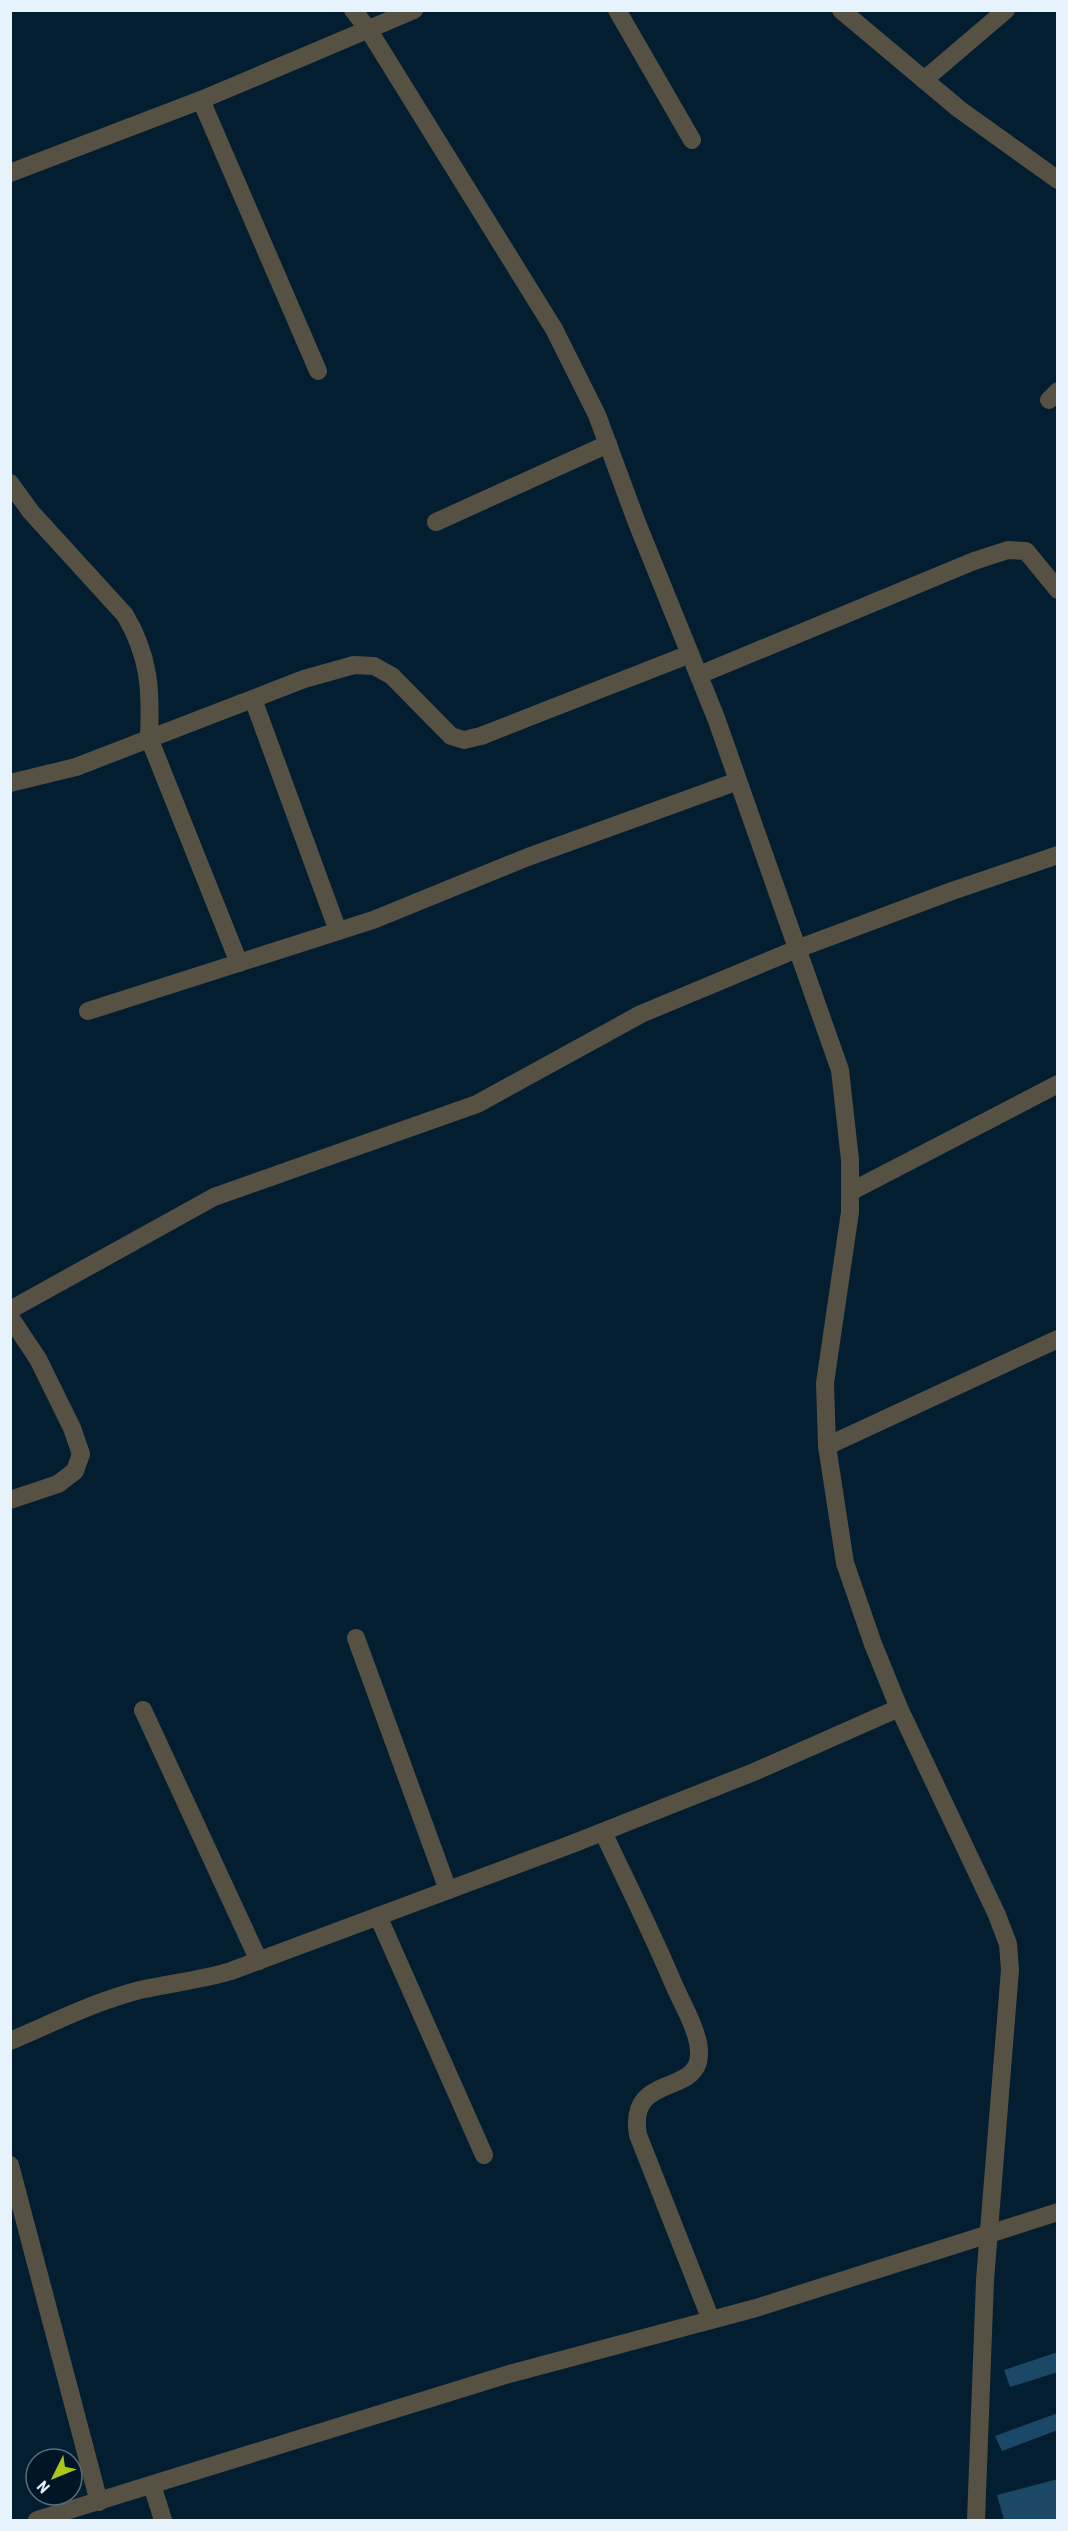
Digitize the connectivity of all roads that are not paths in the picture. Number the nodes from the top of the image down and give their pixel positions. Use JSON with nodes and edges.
{"nodes":[{"id":1,"x":353,"y":10,"type":"edge"},
{"id":2,"x":414,"y":10,"type":"edge"},
{"id":3,"x":617,"y":10,"type":"edge"},
{"id":4,"x":841,"y":10,"type":"edge"},
{"id":5,"x":1006,"y":10,"type":"edge"},
{"id":6,"x":368,"y":29,"type":"junction"},
{"id":7,"x":924,"y":80,"type":"junction"},
{"id":8,"x":201,"y":100,"type":"junction"},
{"id":9,"x":692,"y":140,"type":"dead end"},
{"id":10,"x":10,"y":173,"type":"edge"},
{"id":11,"x":1058,"y":180,"type":"edge"},
{"id":12,"x":318,"y":371,"type":"dead end"},
{"id":13,"x":608,"y":444,"type":"junction"},
{"id":14,"x":10,"y":483,"type":"edge"},
{"id":15,"x":436,"y":522,"type":"dead end"},
{"id":16,"x":1058,"y":590,"type":"edge"},
{"id":17,"x":690,"y":654,"type":"junction"},
{"id":18,"x":699,"y":675,"type":"junction"},
{"id":19,"x":253,"y":699,"type":"junction"},
{"id":20,"x":149,"y":738,"type":"junction"},
{"id":21,"x":738,"y":781,"type":"junction"},
{"id":22,"x":10,"y":783,"type":"edge"},
{"id":23,"x":1058,"y":855,"type":"edge"},
{"id":24,"x":338,"y":931,"type":"junction"},
{"id":25,"x":797,"y":949,"type":"junction"},
{"id":26,"x":239,"y":963,"type":"junction"},
{"id":27,"x":88,"y":1011,"type":"dead end"},
{"id":28,"x":1057,"y":1086,"type":"edge"},
{"id":29,"x":850,"y":1192,"type":"junction"},
{"id":30,"x":10,"y":1310,"type":"edge"},
{"id":31,"x":10,"y":1317,"type":"edge"},
{"id":32,"x":1058,"y":1339,"type":"edge"},
{"id":33,"x":828,"y":1446,"type":"junction"},
{"id":34,"x":10,"y":1500,"type":"edge"},
{"id":35,"x":356,"y":1638,"type":"dead end"},
{"id":36,"x":899,"y":1708,"type":"junction"},
{"id":37,"x":143,"y":1710,"type":"dead end"},
{"id":38,"x":603,"y":1832,"type":"junction"},
{"id":39,"x":448,"y":1890,"type":"junction"},
{"id":40,"x":378,"y":1916,"type":"junction"},
{"id":41,"x":259,"y":1961,"type":"junction"},
{"id":42,"x":10,"y":2041,"type":"edge"},
{"id":43,"x":484,"y":2155,"type":"dead end"},
{"id":44,"x":10,"y":2165,"type":"edge"},
{"id":45,"x":1058,"y":2212,"type":"edge"},
{"id":46,"x":989,"y":2233,"type":"junction"},
{"id":47,"x":711,"y":2320,"type":"junction"},
{"id":48,"x":152,"y":2485,"type":"junction"},
{"id":49,"x":99,"y":2502,"type":"junction"},
{"id":50,"x":37,"y":2520,"type":"edge"},
{"id":51,"x":163,"y":2520,"type":"edge"},
{"id":52,"x":976,"y":2520,"type":"edge"}],
"edges":[{"from":1,"to":6,"type":"street"},
{"from":2,"to":6,"type":"street"},
{"from":3,"to":9,"type":"street"},
{"from":4,"to":7,"type":"street"},
{"from":5,"to":7,"type":"street"},
{"from":6,"to":8,"type":"street"},
{"from":6,"to":13,"type":"street"},
{"from":7,"to":11,"type":"street"},
{"from":8,"to":10,"type":"street"},
{"from":8,"to":12,"type":"street"},
{"from":13,"to":15,"type":"street"},
{"from":13,"to":17,"type":"street"},
{"from":14,"to":20,"type":"street"},
{"from":16,"to":18,"type":"street"},
{"from":17,"to":18,"type":"street"},
{"from":17,"to":19,"type":"street"},
{"from":18,"to":21,"type":"street"},
{"from":19,"to":20,"type":"street"},
{"from":19,"to":24,"type":"street"},
{"from":20,"to":22,"type":"street"},
{"from":20,"to":26,"type":"street"},
{"from":21,"to":24,"type":"street"},
{"from":21,"to":25,"type":"street"},
{"from":23,"to":25,"type":"street"},
{"from":24,"to":26,"type":"street"},
{"from":25,"to":29,"type":"street"},
{"from":25,"to":30,"type":"street"},
{"from":26,"to":27,"type":"street"},
{"from":28,"to":29,"type":"street"},
{"from":29,"to":33,"type":"street"},
{"from":31,"to":34,"type":"street"},
{"from":32,"to":33,"type":"street"},
{"from":33,"to":36,"type":"street"},
{"from":35,"to":39,"type":"street"},
{"from":36,"to":38,"type":"street"},
{"from":36,"to":46,"type":"street"},
{"from":37,"to":41,"type":"street"},
{"from":38,"to":39,"type":"street"},
{"from":38,"to":47,"type":"street"},
{"from":39,"to":40,"type":"street"},
{"from":40,"to":41,"type":"street"},
{"from":40,"to":43,"type":"street"},
{"from":41,"to":42,"type":"street"},
{"from":44,"to":49,"type":"street"},
{"from":45,"to":46,"type":"street"},
{"from":46,"to":47,"type":"street"},
{"from":46,"to":52,"type":"street"},
{"from":47,"to":48,"type":"street"},
{"from":48,"to":49,"type":"street"},
{"from":48,"to":51,"type":"street"},
{"from":49,"to":50,"type":"street"}]}
